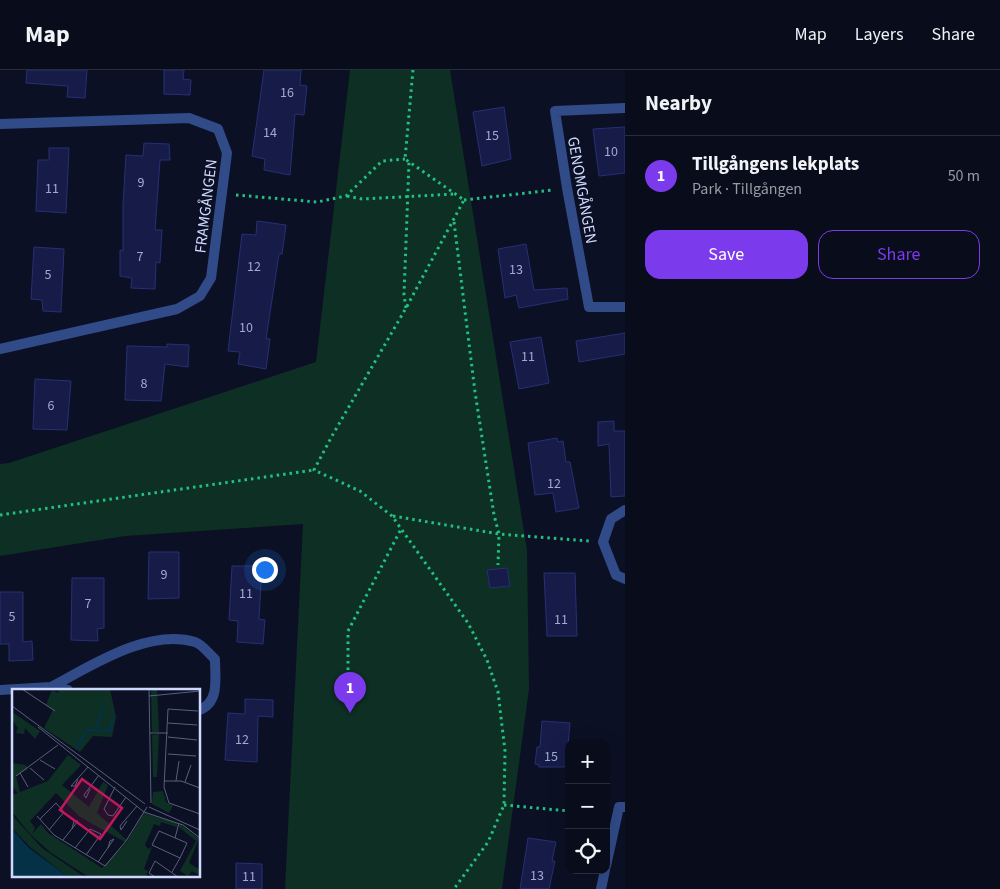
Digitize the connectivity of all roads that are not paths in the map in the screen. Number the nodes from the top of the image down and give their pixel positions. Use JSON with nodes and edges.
{"nodes":[{"id":1,"x":625,"y":108,"type":"edge"},
{"id":2,"x":0,"y":124,"type":"edge"},
{"id":3,"x":625,"y":307,"type":"edge"},
{"id":4,"x":0,"y":349,"type":"edge"},
{"id":5,"x":625,"y":510,"type":"edge"},
{"id":6,"x":625,"y":579,"type":"edge"},
{"id":7,"x":51,"y":687,"type":"junction"},
{"id":8,"x":17,"y":689,"type":"edge"},
{"id":9,"x":62,"y":689,"type":"edge"},
{"id":10,"x":200,"y":710,"type":"edge"},
{"id":11,"x":625,"y":807,"type":"edge"},
{"id":12,"x":610,"y":848,"type":"edge"},
{"id":13,"x":604,"y":874,"type":"edge"},
{"id":14,"x":601,"y":889,"type":"edge"}],
"edges":[{"from":1,"to":3,"type":"street","name":"GENOMGÅNGEN"},
{"from":2,"to":4,"type":"street","name":"FRAMGÅNGEN"},
{"from":5,"to":6,"type":"street"},
{"from":7,"to":8,"type":"street"},
{"from":7,"to":9,"type":"street"},
{"from":7,"to":10,"type":"street"},
{"from":11,"to":12,"type":"street"},
{"from":13,"to":14,"type":"street"}]}
